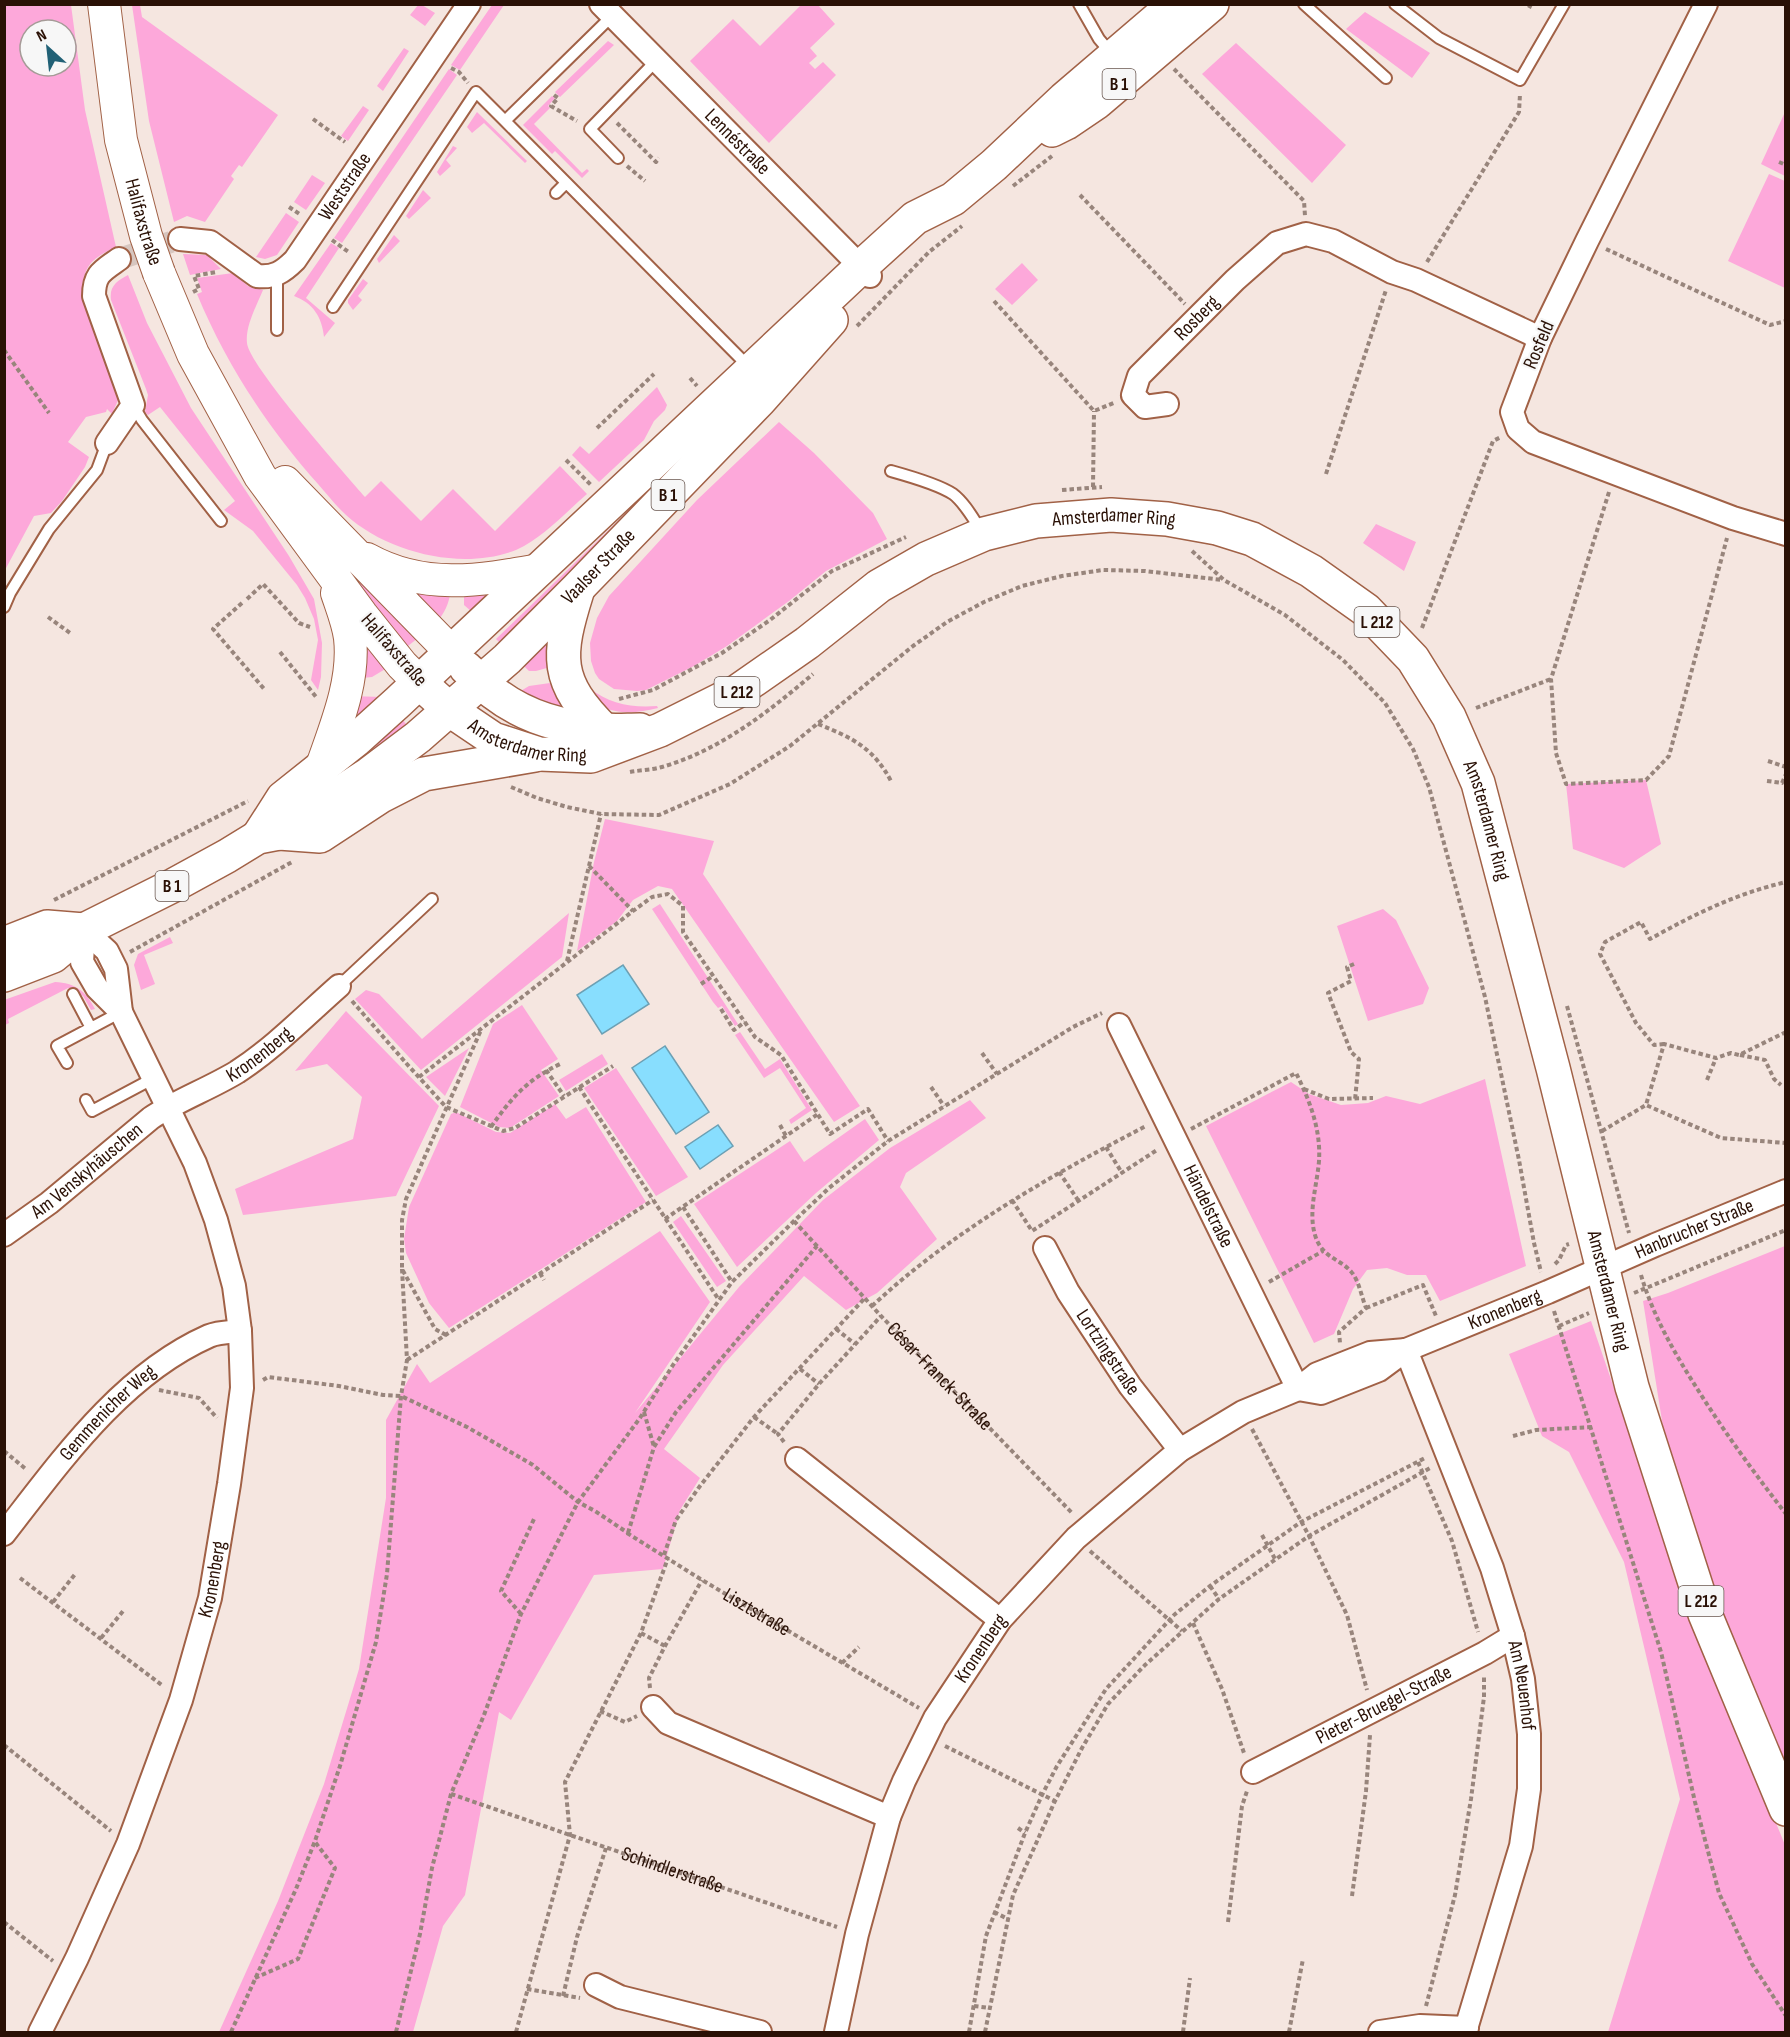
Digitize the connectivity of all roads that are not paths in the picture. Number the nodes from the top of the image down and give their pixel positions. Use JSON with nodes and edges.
{"nodes":[{"id":1,"x":104,"y":4,"type":"edge"},
{"id":2,"x":469,"y":4,"type":"edge"},
{"id":3,"x":1079,"y":4,"type":"edge"},
{"id":4,"x":1175,"y":4,"type":"edge"},
{"id":5,"x":1212,"y":4,"type":"edge"},
{"id":6,"x":1304,"y":4,"type":"edge"},
{"id":7,"x":1395,"y":4,"type":"edge"},
{"id":8,"x":1564,"y":4,"type":"edge"},
{"id":9,"x":1706,"y":4,"type":"edge"},
{"id":10,"x":607,"y":10,"type":"edge"},
{"id":11,"x":1113,"y":56,"type":"junction"},
{"id":12,"x":656,"y":61,"type":"junction"},
{"id":13,"x":1386,"y":78,"type":"dead end"},
{"id":14,"x":505,"y":121,"type":"junction"},
{"id":15,"x":1015,"y":147,"type":"junction"},
{"id":16,"x":618,"y":158,"type":"dead end"},
{"id":17,"x":566,"y":183,"type":"junction"},
{"id":18,"x":556,"y":194,"type":"dead end"},
{"id":19,"x":180,"y":239,"type":"tunnel mouth"},
{"id":20,"x":119,"y":259,"type":"tunnel mouth"},
{"id":21,"x":866,"y":272,"type":"junction"},
{"id":22,"x":277,"y":275,"type":"junction"},
{"id":23,"x":333,"y":307,"type":"dead end"},
{"id":24,"x":277,"y":330,"type":"dead end"},
{"id":25,"x":1540,"y":338,"type":"junction"},
{"id":26,"x":755,"y":385,"type":"junction"},
{"id":27,"x":1167,"y":404,"type":"dead end"},
{"id":28,"x":133,"y":405,"type":"junction"},
{"id":29,"x":232,"y":423,"type":"junction"},
{"id":30,"x":107,"y":443,"type":"joint"},
{"id":31,"x":891,"y":471,"type":"dead end"},
{"id":32,"x":221,"y":521,"type":"dead end"},
{"id":33,"x":984,"y":534,"type":"junction"},
{"id":34,"x":1785,"y":534,"type":"edge"},
{"id":35,"x":355,"y":552,"type":"junction"},
{"id":36,"x":539,"y":570,"type":"junction"},
{"id":37,"x":331,"y":573,"type":"junction"},
{"id":38,"x":578,"y":589,"type":"junction"},
{"id":39,"x":4,"y":607,"type":"edge"},
{"id":40,"x":466,"y":667,"type":"junction"},
{"id":41,"x":435,"y":696,"type":"junction"},
{"id":42,"x":605,"y":730,"type":"junction"},
{"id":43,"x":660,"y":730,"type":"junction"},
{"id":44,"x":539,"y":754,"type":"junction"},
{"id":45,"x":321,"y":769,"type":"junction"},
{"id":46,"x":265,"y":821,"type":"junction"},
{"id":47,"x":432,"y":899,"type":"dead end"},
{"id":48,"x":84,"y":930,"type":"junction"},
{"id":49,"x":4,"y":944,"type":"edge"},
{"id":50,"x":4,"y":975,"type":"edge"},
{"id":51,"x":339,"y":986,"type":"joint"},
{"id":52,"x":73,"y":994,"type":"dead end"},
{"id":53,"x":121,"y":1012,"type":"junction"},
{"id":54,"x":1114,"y":1017,"type":"road end"},
{"id":55,"x":91,"y":1028,"type":"junction"},
{"id":56,"x":67,"y":1063,"type":"dead end"},
{"id":57,"x":154,"y":1078,"type":"junction"},
{"id":58,"x":86,"y":1100,"type":"dead end"},
{"id":59,"x":168,"y":1106,"type":"junction"},
{"id":60,"x":1785,"y":1191,"type":"edge"},
{"id":61,"x":4,"y":1235,"type":"edge"},
{"id":62,"x":1046,"y":1248,"type":"dead end"},
{"id":63,"x":1603,"y":1267,"type":"junction"},
{"id":64,"x":240,"y":1331,"type":"junction"},
{"id":65,"x":1406,"y":1350,"type":"junction"},
{"id":66,"x":1298,"y":1389,"type":"junction"},
{"id":67,"x":1180,"y":1450,"type":"junction"},
{"id":68,"x":797,"y":1459,"type":"road end"},
{"id":69,"x":4,"y":1534,"type":"edge"},
{"id":70,"x":1000,"y":1620,"type":"junction"},
{"id":71,"x":1513,"y":1636,"type":"junction"},
{"id":72,"x":653,"y":1707,"type":"road end"},
{"id":73,"x":1253,"y":1772,"type":"road end"},
{"id":74,"x":1785,"y":1809,"type":"edge"},
{"id":75,"x":889,"y":1817,"type":"junction"},
{"id":76,"x":596,"y":1985,"type":"road end"},
{"id":77,"x":1466,"y":2030,"type":"edge"},
{"id":78,"x":40,"y":2032,"type":"edge"},
{"id":79,"x":760,"y":2032,"type":"edge"},
{"id":80,"x":836,"y":2032,"type":"edge"},
{"id":81,"x":1380,"y":2032,"type":"edge"}],
"edges":[{"from":1,"to":29,"type":"main road","name":"Halifaxstraße","bridge":true},
{"from":2,"to":22,"type":"street","name":"Weststraße"},
{"from":3,"to":11,"type":"lane"},
{"from":4,"to":11,"type":"main road","name":"Vaalser Straße","number":"B 1"},
{"from":5,"to":15,"type":"main road","name":"Vaalser Straße","number":"B 1"},
{"from":6,"to":13,"type":"lane"},
{"from":7,"to":8,"type":"lane"},
{"from":9,"to":25,"type":"street","name":"Rosfeld"},
{"from":10,"to":12,"type":"street","name":"Lennéstraße"},
{"from":10,"to":14,"type":"lane"},
{"from":11,"to":15,"type":"main road","name":"Vaalser Straße","number":"B 1"},
{"from":12,"to":16,"type":"lane"},
{"from":12,"to":21,"type":"street","name":"Lennéstraße"},
{"from":14,"to":17,"type":"lane"},
{"from":14,"to":23,"type":"lane"},
{"from":15,"to":21,"type":"main road","name":"Vaalser Straße","number":"B 1"},
{"from":17,"to":18,"type":"lane"},
{"from":17,"to":26,"type":"lane"},
{"from":19,"to":22,"type":"street"},
{"from":20,"to":28,"type":"street"},
{"from":21,"to":26,"type":"main road","name":"Vaalser Straße","number":"B 1"},
{"from":22,"to":24,"type":"lane"},
{"from":25,"to":27,"type":"street","name":"Rosberg"},
{"from":25,"to":34,"type":"street","name":"Rosfeld"},
{"from":26,"to":36,"type":"main road","name":"Vaalser Straße","number":"B 1"},
{"from":26,"to":38,"type":"main road","name":"Vaalser Straße","number":"B 1"},
{"from":28,"to":30,"type":"street"},
{"from":28,"to":32,"type":"lane"},
{"from":29,"to":35,"type":"main road","name":"Halifaxstraße"},
{"from":29,"to":37,"type":"main road","name":"Halifaxstraße"},
{"from":30,"to":39,"type":"lane"},
{"from":31,"to":33,"type":"lane"},
{"from":33,"to":43,"type":"main road","name":"Amsterdamer Ring","number":"L 212"},
{"from":33,"to":63,"type":"main road","name":"Amsterdamer Ring","number":"L 212"},
{"from":35,"to":36,"type":"main road"},
{"from":35,"to":40,"type":"main road","name":"Halifaxstraße"},
{"from":36,"to":40,"type":"main road","name":"Vaalser Straße","number":"B 1"},
{"from":37,"to":41,"type":"main road","name":"Halifaxstraße"},
{"from":37,"to":45,"type":"main road"},
{"from":38,"to":40,"type":"main road","name":"Vaalser Straße","number":"B 1"},
{"from":38,"to":42,"type":"main road"},
{"from":40,"to":41,"type":"main road","name":"Vaalser Straße","number":"B 1"},
{"from":40,"to":42,"type":"main road","name":"Amsterdamer Ring","number":"L 212"},
{"from":41,"to":44,"type":"main road","name":"Amsterdamer Ring","number":"L 212"},
{"from":41,"to":45,"type":"main road","name":"Vaalser Straße","number":"B 1"},
{"from":41,"to":46,"type":"main road","name":"Vaalser Straße","number":"B 1"},
{"from":42,"to":43,"type":"main road","name":"Amsterdamer Ring","number":"L 212"},
{"from":43,"to":44,"type":"main road","name":"Amsterdamer Ring","number":"L 212"},
{"from":44,"to":46,"type":"main road"},
{"from":45,"to":46,"type":"main road","name":"Vaalser Straße","number":"B 1"},
{"from":46,"to":48,"type":"main road","name":"Vaalser Straße","number":"B 1"},
{"from":47,"to":51,"type":"lane"},
{"from":48,"to":49,"type":"main road"},
{"from":48,"to":50,"type":"main road","name":"Vaalser Straße","number":"B 1"},
{"from":48,"to":53,"type":"street","name":"Kronenberg"},
{"from":51,"to":59,"type":"street","name":"Kronenberg"},
{"from":52,"to":55,"type":"lane"},
{"from":53,"to":55,"type":"lane"},
{"from":53,"to":57,"type":"street","name":"Kronenberg"},
{"from":54,"to":66,"type":"street","name":"Händelstraße"},
{"from":55,"to":56,"type":"lane"},
{"from":57,"to":58,"type":"lane"},
{"from":57,"to":59,"type":"street","name":"Kronenberg"},
{"from":59,"to":61,"type":"street","name":"Am Venskyhäuschen"},
{"from":59,"to":64,"type":"street","name":"Kronenberg"},
{"from":60,"to":63,"type":"street","name":"Hanbrucher Straße"},
{"from":62,"to":67,"type":"street","name":"Lortzingstraße"},
{"from":63,"to":65,"type":"street","name":"Kronenberg"},
{"from":63,"to":74,"type":"main road","name":"Amsterdamer Ring","number":"L 212"},
{"from":64,"to":69,"type":"street","name":"Gemmenicher Weg"},
{"from":64,"to":78,"type":"street","name":"Kronenberg"},
{"from":65,"to":66,"type":"street","name":"Kronenberg"},
{"from":65,"to":71,"type":"street","name":"Am Neuenhof"},
{"from":66,"to":67,"type":"street","name":"Kronenberg"},
{"from":67,"to":70,"type":"street","name":"Kronenberg"},
{"from":68,"to":70,"type":"street"},
{"from":70,"to":75,"type":"street","name":"Kronenberg"},
{"from":71,"to":73,"type":"street","name":"Pieter-Bruegel-Straße"},
{"from":71,"to":77,"type":"street","name":"Am Neuenhof"},
{"from":72,"to":75,"type":"street"},
{"from":75,"to":80,"type":"street","name":"Kronenberg"},
{"from":76,"to":79,"type":"street"},
{"from":77,"to":81,"type":"street"}]}
